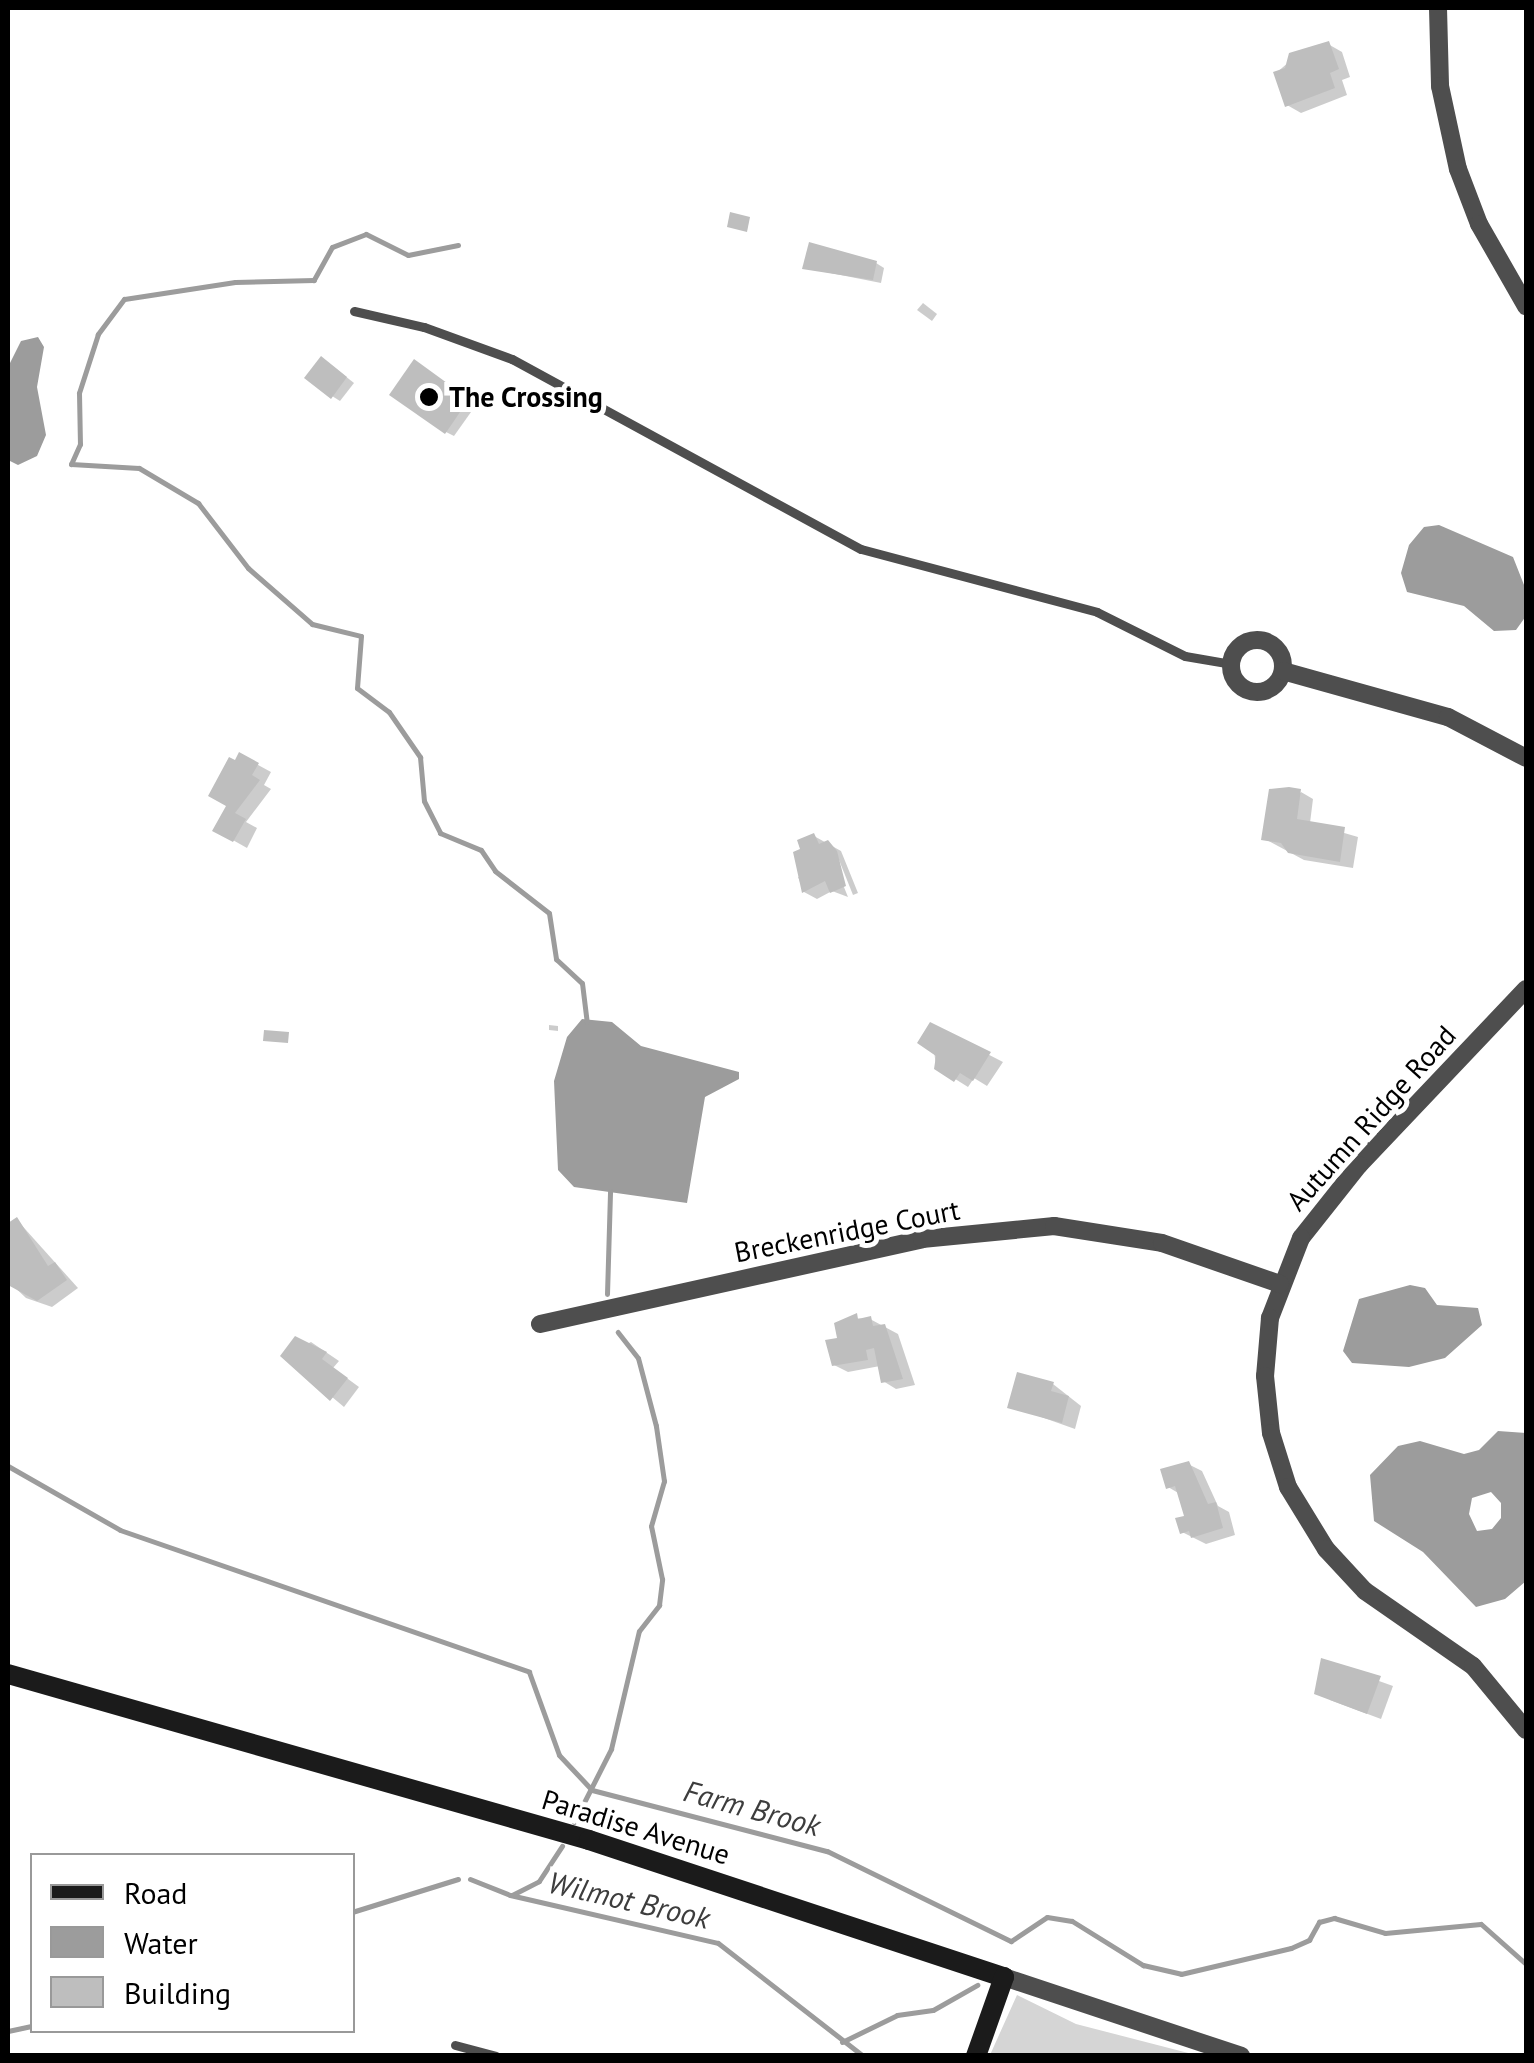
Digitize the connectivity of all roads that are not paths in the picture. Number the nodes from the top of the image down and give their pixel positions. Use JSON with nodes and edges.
{"nodes":[{"id":1,"x":1438,"y":8,"type":"edge"},
{"id":2,"x":1526,"y":306,"type":"edge"},
{"id":3,"x":354,"y":311,"type":"dead end"},
{"id":4,"x":1232,"y":664,"type":"junction"},
{"id":5,"x":1282,"y":671,"type":"junction"},
{"id":6,"x":1526,"y":758,"type":"edge"},
{"id":7,"x":1526,"y":989,"type":"edge"},
{"id":8,"x":1280,"y":1284,"type":"junction"},
{"id":9,"x":540,"y":1324,"type":"dead end"},
{"id":10,"x":8,"y":1674,"type":"edge"},
{"id":11,"x":1526,"y":1730,"type":"edge"},
{"id":12,"x":1004,"y":1977,"type":"junction"},
{"id":13,"x":455,"y":2045,"type":"dead end"},
{"id":14,"x":496,"y":2056,"type":"edge"},
{"id":15,"x":976,"y":2056,"type":"edge"},
{"id":16,"x":1240,"y":2056,"type":"edge"}],
"edges":[{"from":1,"to":2,"type":"street"},
{"from":3,"to":4,"type":"lane"},
{"from":4,"to":5,"type":"street"},
{"from":4,"to":5,"type":"street"},
{"from":5,"to":6,"type":"street"},
{"from":7,"to":8,"type":"street","name":"Autumn Ridge Road"},
{"from":8,"to":9,"type":"street","name":"Breckenridge Court"},
{"from":8,"to":11,"type":"street","name":"Autumn Ridge Road"},
{"from":10,"to":12,"type":"street","name":"Paradise Avenue"},
{"from":12,"to":15,"type":"street"},
{"from":12,"to":16,"type":"street","name":"Paradise Avenue"},
{"from":13,"to":14,"type":"lane"}]}
